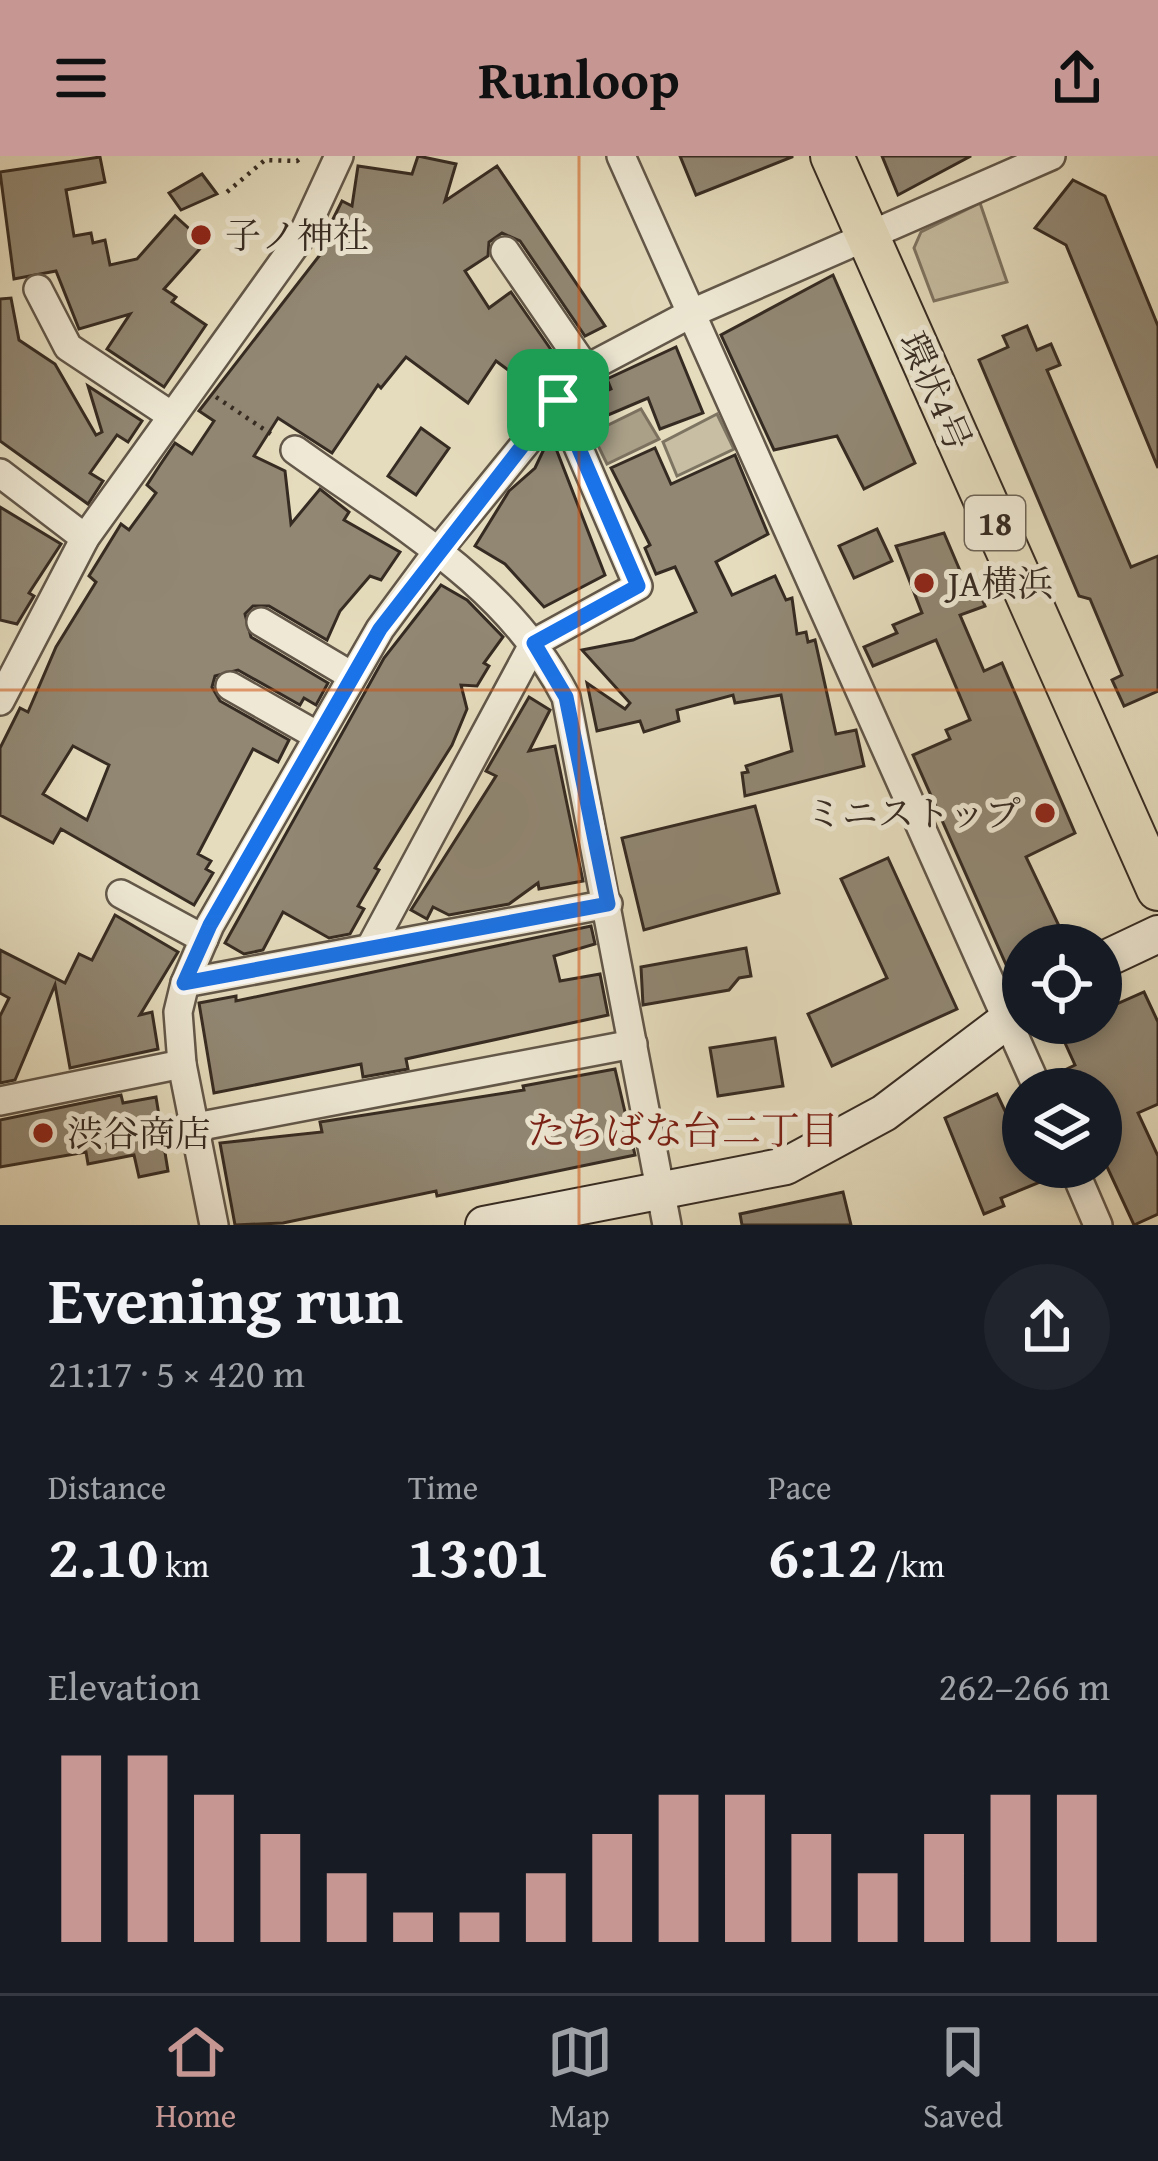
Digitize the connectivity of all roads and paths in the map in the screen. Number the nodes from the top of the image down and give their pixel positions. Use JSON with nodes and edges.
{"nodes":[{"id":1,"x":303,"y":156,"type":"edge"},
{"id":2,"x":339,"y":156,"type":"edge"},
{"id":3,"x":622,"y":156,"type":"edge"},
{"id":4,"x":832,"y":156,"type":"edge"},
{"id":5,"x":1051,"y":156,"type":"edge"},
{"id":6,"x":227,"y":191,"type":"dead end"},
{"id":7,"x":868,"y":239,"type":"junction"},
{"id":8,"x":505,"y":251,"type":"dead end"},
{"id":9,"x":36,"y":290,"type":"dead end"},
{"id":10,"x":692,"y":313,"type":"junction"},
{"id":11,"x":586,"y":369,"type":"junction"},
{"id":12,"x":196,"y":384,"type":"junction"},
{"id":13,"x":558,"y":400,"type":"junction"},
{"id":14,"x":172,"y":416,"type":"junction"},
{"id":15,"x":295,"y":450,"type":"joint"},
{"id":16,"x":0,"y":473,"type":"edge"},
{"id":17,"x":85,"y":538,"type":"junction"},
{"id":18,"x":437,"y":552,"type":"junction"},
{"id":19,"x":261,"y":622,"type":"dead end"},
{"id":20,"x":534,"y":643,"type":"junction"},
{"id":21,"x":12,"y":654,"type":"edge"},
{"id":22,"x":352,"y":676,"type":"junction"},
{"id":23,"x":230,"y":686,"type":"dead end"},
{"id":24,"x":0,"y":701,"type":"edge"},
{"id":25,"x":318,"y":736,"type":"junction"},
{"id":26,"x":1158,"y":890,"type":"edge"},
{"id":27,"x":121,"y":894,"type":"dead end"},
{"id":28,"x":608,"y":904,"type":"junction"},
{"id":29,"x":1158,"y":934,"type":"edge"},
{"id":30,"x":204,"y":939,"type":"junction"},
{"id":31,"x":370,"y":948,"type":"junction"},
{"id":32,"x":1122,"y":951,"type":"edge"},
{"id":33,"x":184,"y":983,"type":"junction"},
{"id":34,"x":1002,"y":985,"type":"edge"},
{"id":35,"x":1002,"y":1025,"type":"edge"},
{"id":36,"x":633,"y":1044,"type":"junction"},
{"id":37,"x":182,"y":1064,"type":"junction"},
{"id":38,"x":0,"y":1101,"type":"edge"},
{"id":39,"x":196,"y":1127,"type":"junction"},
{"id":40,"x":1082,"y":1188,"type":"edge"},
{"id":41,"x":664,"y":1208,"type":"edge"},
{"id":42,"x":214,"y":1225,"type":"edge"},
{"id":43,"x":484,"y":1225,"type":"edge"},
{"id":44,"x":1098,"y":1225,"type":"edge"}],
"edges":[{"from":1,"to":6,"type":"path"},
{"from":2,"to":12,"type":"street"},
{"from":3,"to":10,"type":"street"},
{"from":4,"to":7,"type":"main road","name":"環状4号","number":"18"},
{"from":5,"to":7,"type":"street"},
{"from":7,"to":10,"type":"street"},
{"from":7,"to":26,"type":"main road","name":"環状4号","number":"18"},
{"from":8,"to":11,"type":"street"},
{"from":9,"to":14,"type":"street"},
{"from":10,"to":11,"type":"street"},
{"from":10,"to":34,"type":"street"},
{"from":11,"to":13,"type":"street"},
{"from":12,"to":14,"type":"street"},
{"from":12,"to":15,"type":"path"},
{"from":13,"to":18,"type":"street"},
{"from":13,"to":20,"type":"street"},
{"from":14,"to":17,"type":"street"},
{"from":15,"to":18,"type":"street"},
{"from":16,"to":17,"type":"street"},
{"from":17,"to":21,"type":"street"},
{"from":18,"to":20,"type":"street"},
{"from":18,"to":22,"type":"street"},
{"from":19,"to":22,"type":"street"},
{"from":20,"to":28,"type":"street"},
{"from":20,"to":31,"type":"street"},
{"from":21,"to":24,"type":"street"},
{"from":22,"to":25,"type":"street"},
{"from":23,"to":25,"type":"street"},
{"from":25,"to":30,"type":"street"},
{"from":27,"to":30,"type":"street"},
{"from":28,"to":31,"type":"street"},
{"from":28,"to":36,"type":"street"},
{"from":29,"to":32,"type":"street"},
{"from":30,"to":33,"type":"street"},
{"from":31,"to":33,"type":"street"},
{"from":33,"to":37,"type":"street"},
{"from":35,"to":41,"type":"street"},
{"from":36,"to":39,"type":"street"},
{"from":36,"to":41,"type":"street"},
{"from":37,"to":38,"type":"street"},
{"from":37,"to":39,"type":"street"},
{"from":39,"to":42,"type":"street"},
{"from":40,"to":44,"type":"street"},
{"from":41,"to":43,"type":"street"}]}
